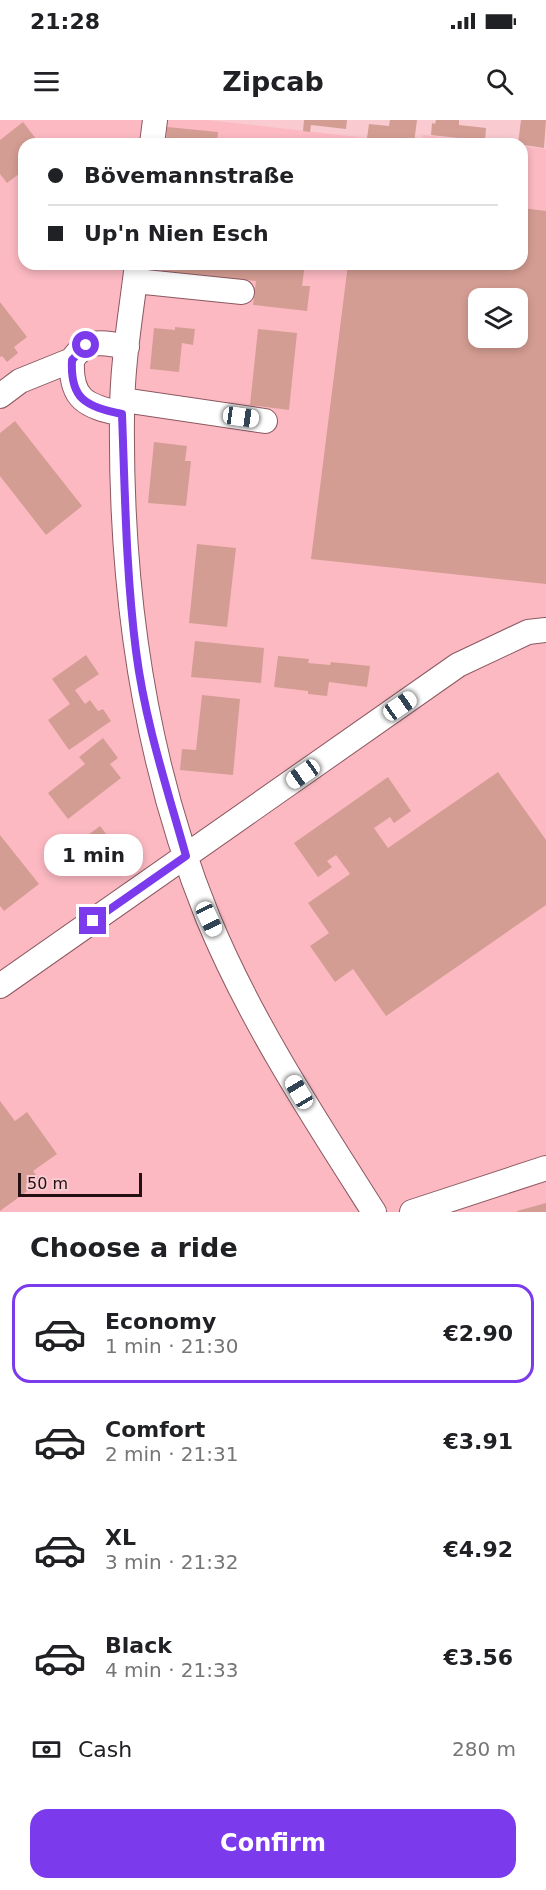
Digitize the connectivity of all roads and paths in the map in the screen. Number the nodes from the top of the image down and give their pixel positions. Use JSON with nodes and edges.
{"nodes":[{"id":1,"x":154,"y":120,"type":"edge"},
{"id":2,"x":152,"y":138,"type":"edge"},
{"id":3,"x":136,"y":272,"type":"edge"},
{"id":4,"x":242,"y":292,"type":"dead end"},
{"id":5,"x":127,"y":347,"type":"junction"},
{"id":6,"x":72,"y":360,"type":"junction"},
{"id":7,"x":0,"y":396,"type":"edge"},
{"id":8,"x":122,"y":407,"type":"junction"},
{"id":9,"x":265,"y":421,"type":"dead end"},
{"id":10,"x":546,"y":630,"type":"edge"},
{"id":11,"x":186,"y":856,"type":"junction"},
{"id":12,"x":0,"y":986,"type":"edge"},
{"id":13,"x":546,"y":1168,"type":"edge"},
{"id":14,"x":374,"y":1212,"type":"edge"},
{"id":15,"x":412,"y":1212,"type":"edge"}],
"edges":[{"from":1,"to":2,"type":"street"},
{"from":3,"to":4,"type":"street"},
{"from":3,"to":5,"type":"street"},
{"from":5,"to":6,"type":"street"},
{"from":5,"to":8,"type":"street"},
{"from":6,"to":7,"type":"street"},
{"from":6,"to":8,"type":"street"},
{"from":8,"to":9,"type":"street"},
{"from":8,"to":11,"type":"street"},
{"from":10,"to":11,"type":"street"},
{"from":11,"to":12,"type":"street"},
{"from":11,"to":14,"type":"street"},
{"from":13,"to":15,"type":"street"}]}
